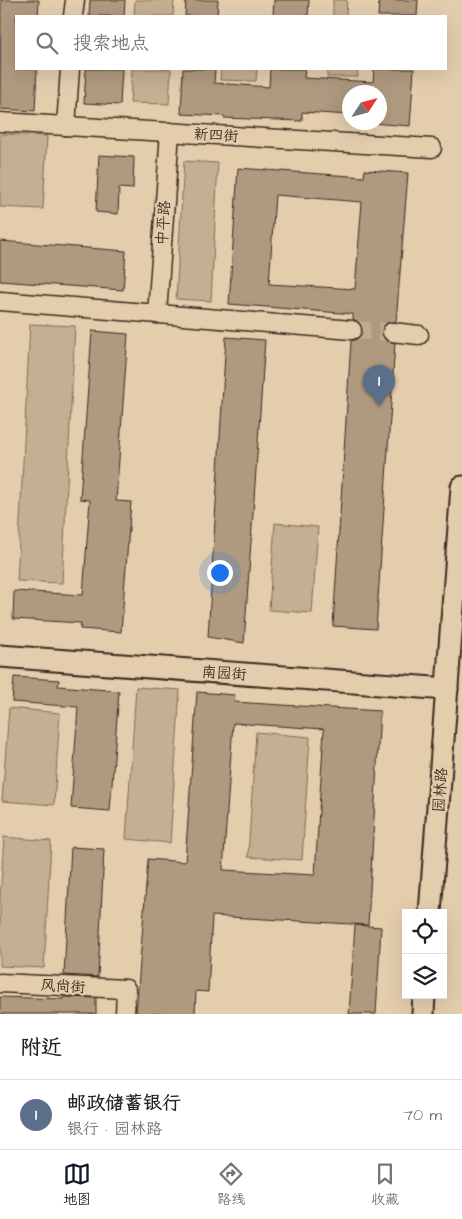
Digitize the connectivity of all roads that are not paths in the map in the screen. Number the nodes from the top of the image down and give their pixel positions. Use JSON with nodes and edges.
{"nodes":[{"id":1,"x":75,"y":0,"type":"edge"},
{"id":2,"x":74,"y":15,"type":"edge"},
{"id":3,"x":70,"y":70,"type":"edge"},
{"id":4,"x":0,"y":122,"type":"edge"},
{"id":5,"x":66,"y":126,"type":"junction"},
{"id":6,"x":170,"y":132,"type":"junction"},
{"id":7,"x":432,"y":148,"type":"dead end"},
{"id":8,"x":0,"y":301,"type":"edge"},
{"id":9,"x":157,"y":314,"type":"junction"},
{"id":10,"x":352,"y":330,"type":"tunnel mouth"},
{"id":11,"x":392,"y":332,"type":"tunnel mouth"},
{"id":12,"x":419,"y":335,"type":"dead end"},
{"id":13,"x":462,"y":487,"type":"edge"},
{"id":14,"x":0,"y":656,"type":"edge"},
{"id":15,"x":447,"y":689,"type":"junction"},
{"id":16,"x":430,"y":909,"type":"edge"},
{"id":17,"x":0,"y":983,"type":"edge"},
{"id":18,"x":424,"y":999,"type":"edge"},
{"id":19,"x":125,"y":1014,"type":"edge"},
{"id":20,"x":423,"y":1014,"type":"edge"}],
"edges":[{"from":1,"to":2,"type":"street"},
{"from":3,"to":5,"type":"street"},
{"from":4,"to":5,"type":"street","name":"新四街"},
{"from":5,"to":6,"type":"street","name":"新四街"},
{"from":6,"to":7,"type":"street","name":"新四街"},
{"from":6,"to":9,"type":"street","name":"中平路"},
{"from":8,"to":9,"type":"street"},
{"from":9,"to":10,"type":"street"},
{"from":11,"to":12,"type":"street"},
{"from":13,"to":15,"type":"street","name":"园林路"},
{"from":14,"to":15,"type":"street","name":"南园街"},
{"from":15,"to":16,"type":"street","name":"园林路"},
{"from":17,"to":19,"type":"street","name":"风尚街"},
{"from":18,"to":20,"type":"street"}]}
